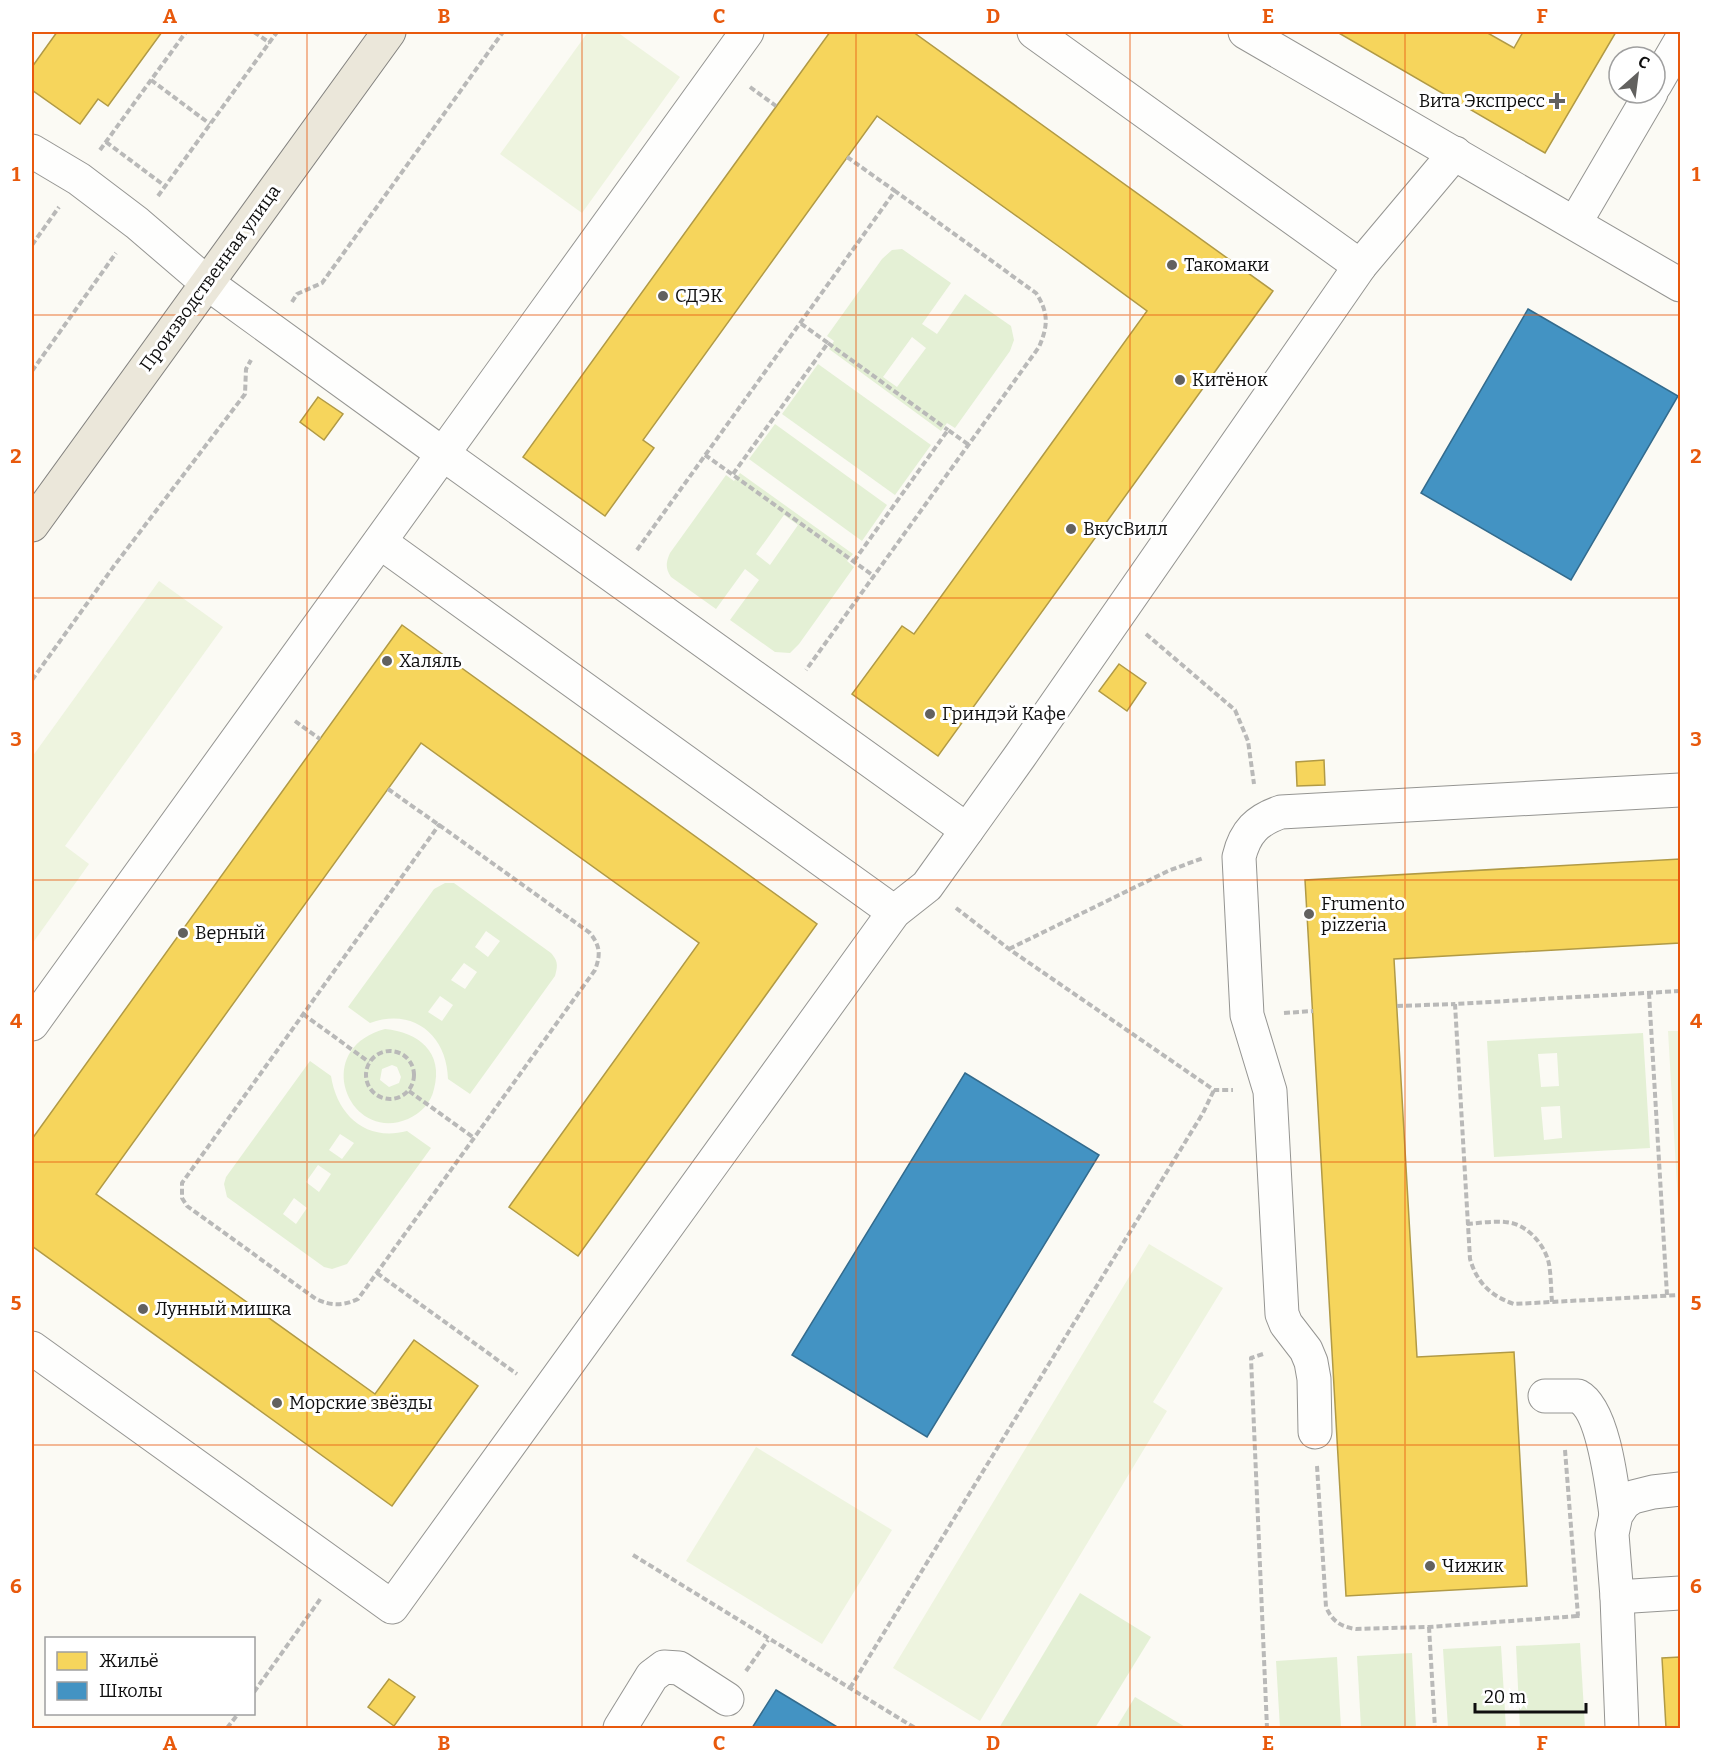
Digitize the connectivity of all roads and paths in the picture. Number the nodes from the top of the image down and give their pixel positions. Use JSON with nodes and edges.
{"nodes":[{"id":1,"x":186,"y":32,"type":"edge"},
{"id":2,"x":254,"y":32,"type":"edge"},
{"id":3,"x":389,"y":32,"type":"edge"},
{"id":4,"x":503,"y":32,"type":"edge"},
{"id":5,"x":747,"y":32,"type":"edge"},
{"id":6,"x":1034,"y":32,"type":"edge"},
{"id":7,"x":1245,"y":32,"type":"edge"},
{"id":8,"x":1680,"y":42,"type":"edge"},
{"id":9,"x":270,"y":43,"type":"dead end"},
{"id":10,"x":1667,"y":64,"type":"edge"},
{"id":11,"x":151,"y":80,"type":"junction"},
{"id":12,"x":1644,"y":105,"type":"edge"},
{"id":13,"x":210,"y":124,"type":"dead end"},
{"id":14,"x":106,"y":142,"type":"junction"},
{"id":15,"x":32,"y":151,"type":"edge"},
{"id":16,"x":1455,"y":153,"type":"junction"},
{"id":17,"x":847,"y":157,"type":"dead end"},
{"id":18,"x":79,"y":179,"type":"junction"},
{"id":19,"x":165,"y":186,"type":"dead end"},
{"id":20,"x":895,"y":191,"type":"junction"},
{"id":21,"x":1575,"y":223,"type":"junction"},
{"id":22,"x":32,"y":245,"type":"edge"},
{"id":23,"x":1360,"y":266,"type":"junction"},
{"id":24,"x":207,"y":283,"type":"junction"},
{"id":25,"x":1680,"y":285,"type":"edge"},
{"id":26,"x":291,"y":303,"type":"dead end"},
{"id":27,"x":800,"y":323,"type":"junction"},
{"id":28,"x":828,"y":343,"type":"junction"},
{"id":29,"x":256,"y":351,"type":"dead end"},
{"id":30,"x":948,"y":430,"type":"junction"},
{"id":31,"x":969,"y":445,"type":"junction"},
{"id":32,"x":443,"y":454,"type":"junction"},
{"id":33,"x":705,"y":454,"type":"junction"},
{"id":34,"x":733,"y":474,"type":"junction"},
{"id":35,"x":32,"y":525,"type":"edge"},
{"id":36,"x":380,"y":542,"type":"junction"},
{"id":37,"x":854,"y":561,"type":"junction"},
{"id":38,"x":874,"y":576,"type":"junction"},
{"id":39,"x":616,"y":579,"type":"junction"},
{"id":40,"x":1146,"y":634,"type":"dead end"},
{"id":41,"x":32,"y":680,"type":"edge"},
{"id":42,"x":784,"y":700,"type":"junction"},
{"id":43,"x":388,"y":789,"type":"dead end"},
{"id":44,"x":1680,"y":790,"type":"edge"},
{"id":45,"x":1265,"y":818,"type":"junction"},
{"id":46,"x":439,"y":825,"type":"junction"},
{"id":47,"x":966,"y":830,"type":"junction"},
{"id":48,"x":1242,"y":843,"type":"junction"},
{"id":49,"x":927,"y":886,"type":"junction"},
{"id":50,"x":894,"y":912,"type":"junction"},
{"id":51,"x":1008,"y":949,"type":"junction"},
{"id":52,"x":1680,"y":991,"type":"edge"},
{"id":53,"x":1649,"y":993,"type":"junction"},
{"id":54,"x":1455,"y":1004,"type":"junction"},
{"id":55,"x":1396,"y":1006,"type":"dead end"},
{"id":56,"x":303,"y":1014,"type":"junction"},
{"id":57,"x":32,"y":1024,"type":"edge"},
{"id":58,"x":369,"y":1062,"type":"junction"},
{"id":59,"x":1214,"y":1090,"type":"junction"},
{"id":60,"x":409,"y":1091,"type":"junction"},
{"id":61,"x":1270,"y":1091,"type":"junction"},
{"id":62,"x":474,"y":1138,"type":"junction"},
{"id":63,"x":1467,"y":1224,"type":"junction"},
{"id":64,"x":377,"y":1273,"type":"junction"},
{"id":65,"x":1667,"y":1295,"type":"junction"},
{"id":66,"x":1680,"y":1295,"type":"edge"},
{"id":67,"x":1552,"y":1302,"type":"junction"},
{"id":68,"x":1298,"y":1342,"type":"junction"},
{"id":69,"x":32,"y":1348,"type":"edge"},
{"id":70,"x":546,"y":1395,"type":"junction"},
{"id":71,"x":1553,"y":1396,"type":"joint"},
{"id":72,"x":1315,"y":1432,"type":"joint"},
{"id":73,"x":1680,"y":1489,"type":"edge"},
{"id":74,"x":1616,"y":1515,"type":"junction"},
{"id":75,"x":633,"y":1555,"type":"dead end"},
{"id":76,"x":341,"y":1571,"type":"junction"},
{"id":77,"x":1680,"y":1593,"type":"edge"},
{"id":78,"x":1617,"y":1597,"type":"junction"},
{"id":79,"x":1578,"y":1616,"type":"junction"},
{"id":80,"x":1588,"y":1617,"type":"dead end"},
{"id":81,"x":1429,"y":1627,"type":"junction"},
{"id":82,"x":850,"y":1688,"type":"junction"},
{"id":83,"x":255,"y":1691,"type":"edge"},
{"id":84,"x":727,"y":1699,"type":"dead end"},
{"id":85,"x":237,"y":1715,"type":"edge"},
{"id":86,"x":227,"y":1728,"type":"edge"},
{"id":87,"x":620,"y":1728,"type":"edge"},
{"id":88,"x":915,"y":1728,"type":"edge"},
{"id":89,"x":1267,"y":1728,"type":"edge"},
{"id":90,"x":1435,"y":1728,"type":"edge"},
{"id":91,"x":1622,"y":1728,"type":"edge"}],
"edges":[{"from":1,"to":11,"type":"path"},
{"from":2,"to":9,"type":"path"},
{"from":3,"to":24,"type":"main road","name":"Производственная улица"},
{"from":4,"to":26,"type":"path"},
{"from":5,"to":32,"type":"lane"},
{"from":6,"to":23,"type":"lane"},
{"from":7,"to":16,"type":"lane"},
{"from":8,"to":10,"type":"lane"},
{"from":11,"to":13,"type":"path"},
{"from":11,"to":14,"type":"path"},
{"from":12,"to":21,"type":"lane"},
{"from":14,"to":18,"type":"path"},
{"from":14,"to":19,"type":"path"},
{"from":15,"to":18,"type":"lane"},
{"from":16,"to":21,"type":"lane"},
{"from":16,"to":23,"type":"lane"},
{"from":17,"to":20,"type":"path"},
{"from":18,"to":22,"type":"path"},
{"from":18,"to":24,"type":"lane"},
{"from":20,"to":27,"type":"path"},
{"from":20,"to":31,"type":"path"},
{"from":21,"to":25,"type":"lane"},
{"from":23,"to":47,"type":"lane"},
{"from":24,"to":32,"type":"lane"},
{"from":24,"to":35,"type":"main road","name":"Производственная улица"},
{"from":27,"to":28,"type":"path"},
{"from":27,"to":33,"type":"path"},
{"from":28,"to":30,"type":"path"},
{"from":28,"to":34,"type":"path"},
{"from":29,"to":41,"type":"path"},
{"from":30,"to":31,"type":"path"},
{"from":30,"to":37,"type":"path"},
{"from":31,"to":38,"type":"path"},
{"from":32,"to":36,"type":"lane"},
{"from":32,"to":39,"type":"lane"},
{"from":33,"to":34,"type":"path"},
{"from":33,"to":39,"type":"path"},
{"from":34,"to":37,"type":"path"},
{"from":36,"to":50,"type":"lane"},
{"from":36,"to":57,"type":"lane"},
{"from":37,"to":38,"type":"path"},
{"from":38,"to":42,"type":"path"},
{"from":39,"to":42,"type":"lane"},
{"from":40,"to":45,"type":"path"},
{"from":42,"to":47,"type":"lane"},
{"from":43,"to":46,"type":"path"},
{"from":44,"to":45,"type":"lane"},
{"from":45,"to":48,"type":"lane"},
{"from":46,"to":56,"type":"path"},
{"from":46,"to":62,"type":"path"},
{"from":47,"to":49,"type":"lane"},
{"from":48,"to":51,"type":"path"},
{"from":48,"to":61,"type":"lane"},
{"from":49,"to":50,"type":"lane"},
{"from":49,"to":51,"type":"path"},
{"from":50,"to":70,"type":"lane"},
{"from":51,"to":59,"type":"path"},
{"from":52,"to":53,"type":"path"},
{"from":53,"to":54,"type":"path"},
{"from":53,"to":65,"type":"path"},
{"from":54,"to":55,"type":"path"},
{"from":54,"to":63,"type":"path"},
{"from":56,"to":58,"type":"path"},
{"from":56,"to":64,"type":"path"},
{"from":58,"to":60,"type":"path"},
{"from":58,"to":60,"type":"path"},
{"from":59,"to":61,"type":"path"},
{"from":59,"to":82,"type":"path"},
{"from":60,"to":62,"type":"path"},
{"from":61,"to":68,"type":"lane"},
{"from":62,"to":64,"type":"path"},
{"from":63,"to":67,"type":"path"},
{"from":63,"to":67,"type":"path"},
{"from":64,"to":70,"type":"path"},
{"from":65,"to":66,"type":"path"},
{"from":65,"to":67,"type":"path"},
{"from":68,"to":72,"type":"lane"},
{"from":68,"to":89,"type":"path"},
{"from":69,"to":76,"type":"lane"},
{"from":70,"to":76,"type":"lane"},
{"from":71,"to":74,"type":"lane"},
{"from":71,"to":79,"type":"path"},
{"from":72,"to":81,"type":"path"},
{"from":73,"to":74,"type":"lane"},
{"from":74,"to":78,"type":"lane"},
{"from":75,"to":82,"type":"path"},
{"from":76,"to":83,"type":"path"},
{"from":77,"to":78,"type":"lane"},
{"from":78,"to":91,"type":"lane"},
{"from":79,"to":80,"type":"path"},
{"from":79,"to":81,"type":"path"},
{"from":81,"to":90,"type":"path"},
{"from":82,"to":88,"type":"path"},
{"from":84,"to":87,"type":"lane"},
{"from":85,"to":86,"type":"path"}]}
